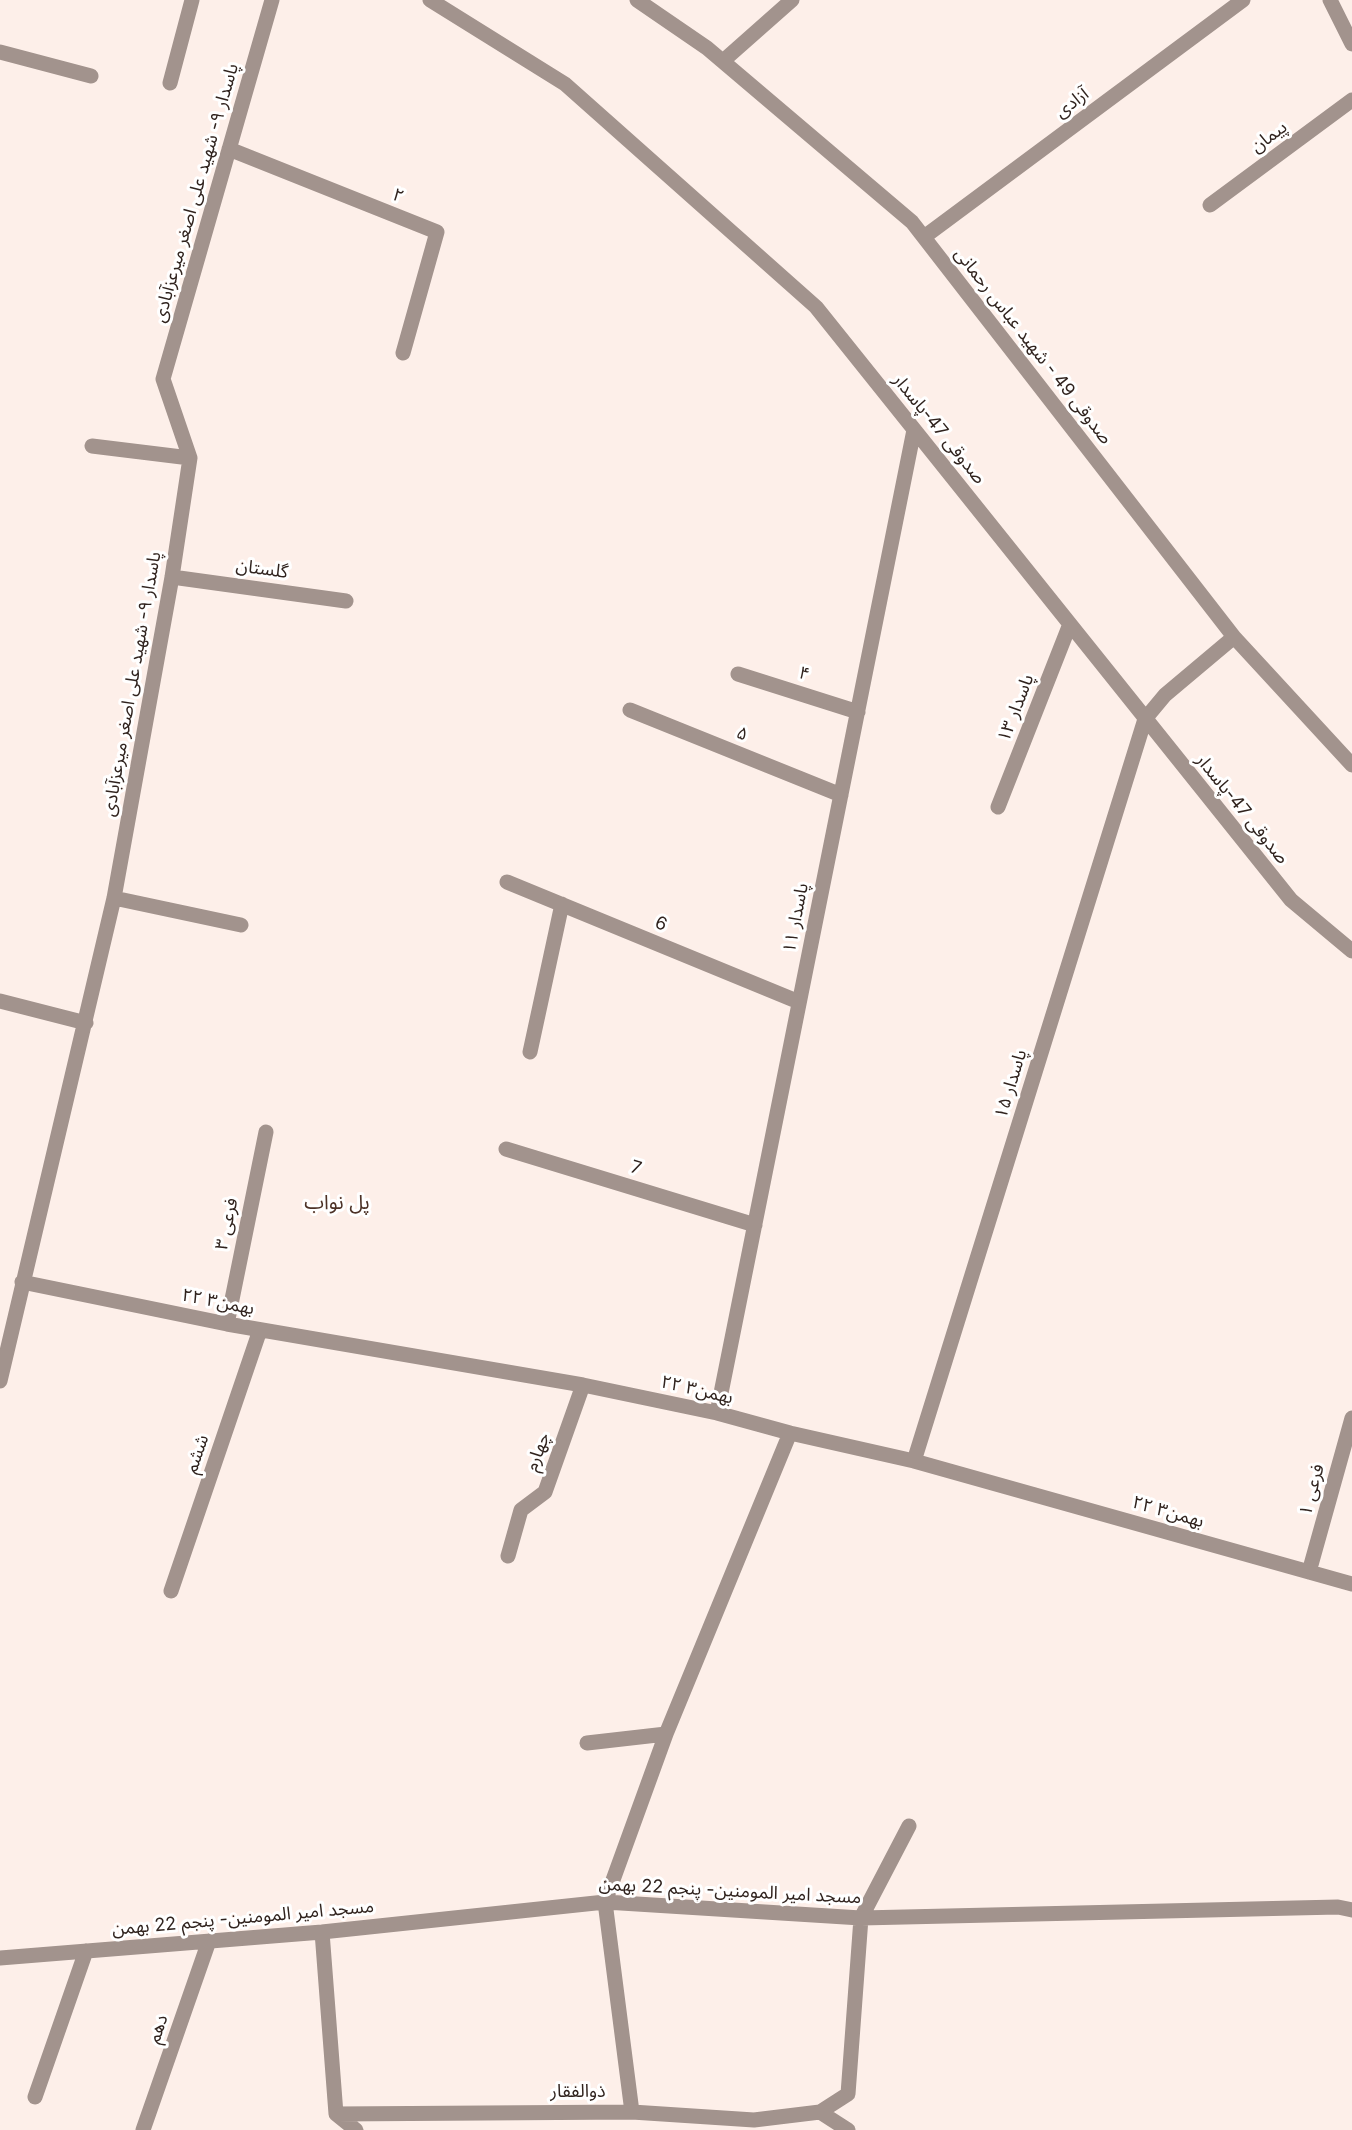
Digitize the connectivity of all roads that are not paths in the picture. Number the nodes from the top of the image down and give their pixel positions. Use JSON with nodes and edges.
{"nodes":[{"id":1,"x":192,"y":0,"type":"edge"},
{"id":2,"x":272,"y":0,"type":"edge"},
{"id":3,"x":430,"y":0,"type":"edge"},
{"id":4,"x":637,"y":0,"type":"edge"},
{"id":5,"x":792,"y":0,"type":"edge"},
{"id":6,"x":1243,"y":0,"type":"edge"},
{"id":7,"x":1330,"y":0,"type":"edge"},
{"id":8,"x":656,"y":5,"type":"edge"},
{"id":9,"x":1352,"y":44,"type":"edge"},
{"id":10,"x":0,"y":52,"type":"edge"},
{"id":11,"x":723,"y":61,"type":"junction"},
{"id":12,"x":91,"y":76,"type":"dead end"},
{"id":13,"x":170,"y":83,"type":"dead end"},
{"id":14,"x":1352,"y":100,"type":"edge"},
{"id":15,"x":229,"y":149,"type":"junction"},
{"id":16,"x":1210,"y":205,"type":"dead end"},
{"id":17,"x":924,"y":237,"type":"junction"},
{"id":18,"x":403,"y":353,"type":"dead end"},
{"id":19,"x":914,"y":430,"type":"junction"},
{"id":20,"x":92,"y":446,"type":"dead end"},
{"id":21,"x":190,"y":458,"type":"junction"},
{"id":22,"x":172,"y":577,"type":"junction"},
{"id":23,"x":346,"y":601,"type":"dead end"},
{"id":24,"x":1070,"y":624,"type":"junction"},
{"id":25,"x":1234,"y":637,"type":"junction"},
{"id":26,"x":738,"y":674,"type":"dead end"},
{"id":27,"x":630,"y":710,"type":"dead end"},
{"id":28,"x":858,"y":712,"type":"junction"},
{"id":29,"x":1145,"y":719,"type":"junction"},
{"id":30,"x":1352,"y":765,"type":"edge"},
{"id":31,"x":841,"y":795,"type":"junction"},
{"id":32,"x":998,"y":807,"type":"dead end"},
{"id":33,"x":507,"y":882,"type":"dead end"},
{"id":34,"x":114,"y":898,"type":"junction"},
{"id":35,"x":562,"y":904,"type":"junction"},
{"id":36,"x":241,"y":925,"type":"dead end"},
{"id":37,"x":1352,"y":951,"type":"edge"},
{"id":38,"x":0,"y":1001,"type":"edge"},
{"id":39,"x":799,"y":1002,"type":"junction"},
{"id":40,"x":86,"y":1023,"type":"junction"},
{"id":41,"x":530,"y":1052,"type":"dead end"},
{"id":42,"x":266,"y":1132,"type":"dead end"},
{"id":43,"x":506,"y":1149,"type":"dead end"},
{"id":44,"x":755,"y":1225,"type":"junction"},
{"id":45,"x":22,"y":1282,"type":"junction"},
{"id":46,"x":227,"y":1324,"type":"junction"},
{"id":47,"x":260,"y":1330,"type":"junction"},
{"id":48,"x":0,"y":1382,"type":"edge"},
{"id":49,"x":583,"y":1385,"type":"junction"},
{"id":50,"x":717,"y":1413,"type":"junction"},
{"id":51,"x":1352,"y":1418,"type":"edge"},
{"id":52,"x":790,"y":1433,"type":"junction"},
{"id":53,"x":914,"y":1461,"type":"junction"},
{"id":54,"x":508,"y":1556,"type":"dead end"},
{"id":55,"x":1309,"y":1572,"type":"junction"},
{"id":56,"x":1352,"y":1584,"type":"edge"},
{"id":57,"x":171,"y":1591,"type":"dead end"},
{"id":58,"x":666,"y":1734,"type":"junction"},
{"id":59,"x":587,"y":1743,"type":"dead end"},
{"id":60,"x":909,"y":1826,"type":"dead end"},
{"id":61,"x":604,"y":1902,"type":"junction"},
{"id":62,"x":1352,"y":1910,"type":"edge"},
{"id":63,"x":861,"y":1918,"type":"junction"},
{"id":64,"x":322,"y":1932,"type":"junction"},
{"id":65,"x":209,"y":1941,"type":"junction"},
{"id":66,"x":86,"y":1952,"type":"junction"},
{"id":67,"x":0,"y":1958,"type":"edge"},
{"id":68,"x":35,"y":2097,"type":"dead end"},
{"id":69,"x":632,"y":2112,"type":"junction"},
{"id":70,"x":820,"y":2112,"type":"junction"},
{"id":71,"x":336,"y":2114,"type":"junction"},
{"id":72,"x":750,"y":2125,"type":"edge"},
{"id":73,"x":144,"y":2130,"type":"edge"},
{"id":74,"x":356,"y":2130,"type":"edge"},
{"id":75,"x":848,"y":2130,"type":"edge"}],
"edges":[{"from":1,"to":13,"type":"street"},
{"from":2,"to":15,"type":"street","name":"پاسدار ۹- شهید علی اصغر میرعزآبادی"},
{"from":3,"to":19,"type":"street","name":"صدوقی 47-پاسدار"},
{"from":4,"to":8,"type":"street","name":"صدوقی 49 - شهید عباس رحمانی"},
{"from":5,"to":11,"type":"street"},
{"from":6,"to":17,"type":"street","name":"آزادی"},
{"from":7,"to":9,"type":"street"},
{"from":8,"to":11,"type":"street","name":"صدوقی 49 - شهید عباس رحمانی"},
{"from":10,"to":12,"type":"street"},
{"from":11,"to":17,"type":"street","name":"صدوقی 49 - شهید عباس رحمانی"},
{"from":14,"to":16,"type":"street","name":"پیمان"},
{"from":15,"to":18,"type":"street","name":"۲"},
{"from":15,"to":21,"type":"street","name":"پاسدار ۹- شهید علی اصغر میرعزآبادی"},
{"from":17,"to":25,"type":"street","name":"صدوقی 49 - شهید عباس رحمانی"},
{"from":19,"to":24,"type":"street","name":"صدوقی 47-پاسدار"},
{"from":19,"to":28,"type":"street","name":"پاسدار ۱۱"},
{"from":20,"to":21,"type":"street"},
{"from":21,"to":22,"type":"street","name":"پاسدار ۹- شهید علی اصغر میرعزآبادی"},
{"from":22,"to":23,"type":"street","name":"گلستان"},
{"from":22,"to":34,"type":"street","name":"پاسدار ۹- شهید علی اصغر میرعزآبادی"},
{"from":24,"to":29,"type":"street","name":"صدوقی 47-پاسدار"},
{"from":24,"to":32,"type":"street","name":"پاسدار ۱۳"},
{"from":25,"to":29,"type":"street"},
{"from":25,"to":30,"type":"street","name":"صدوقی 49 - شهید عباس رحمانی"},
{"from":26,"to":28,"type":"street","name":"۴"},
{"from":27,"to":31,"type":"street","name":"۵"},
{"from":28,"to":31,"type":"street","name":"پاسدار ۱۱"},
{"from":29,"to":37,"type":"street","name":"صدوقی 47-پاسدار"},
{"from":29,"to":53,"type":"street","name":"پاسدار ۱۵"},
{"from":31,"to":39,"type":"street","name":"پاسدار ۱۱"},
{"from":33,"to":35,"type":"street","name":"6"},
{"from":34,"to":36,"type":"street"},
{"from":34,"to":40,"type":"street","name":"پاسدار ۹- شهید علی اصغر میرعزآبادی"},
{"from":35,"to":39,"type":"street","name":"6"},
{"from":35,"to":41,"type":"street"},
{"from":38,"to":40,"type":"street"},
{"from":39,"to":44,"type":"street","name":"پاسدار ۱۱"},
{"from":40,"to":45,"type":"street","name":"پاسدار ۹- شهید علی اصغر میرعزآبادی"},
{"from":42,"to":46,"type":"street","name":"فرعی ۳"},
{"from":43,"to":44,"type":"street","name":"7"},
{"from":44,"to":50,"type":"street","name":"پاسدار ۱۱"},
{"from":45,"to":46,"type":"street","name":"۲۲ بهمن۳"},
{"from":45,"to":48,"type":"street","name":"پاسدار ۹- شهید علی اصغر میرعزآبادی"},
{"from":46,"to":47,"type":"street","name":"۲۲ بهمن۳"},
{"from":47,"to":49,"type":"street","name":"۲۲ بهمن۳"},
{"from":47,"to":57,"type":"street","name":"ششم"},
{"from":49,"to":50,"type":"street","name":"۲۲ بهمن۳"},
{"from":49,"to":54,"type":"street","name":"چهارم"},
{"from":50,"to":52,"type":"street","name":"۲۲ بهمن۳"},
{"from":51,"to":55,"type":"street","name":"فرعی ۱"},
{"from":52,"to":53,"type":"street","name":"۲۲ بهمن۳"},
{"from":52,"to":58,"type":"street"},
{"from":53,"to":55,"type":"street","name":"۲۲ بهمن۳"},
{"from":55,"to":56,"type":"street","name":"۲۲ بهمن۳"},
{"from":58,"to":59,"type":"street"},
{"from":58,"to":61,"type":"street"},
{"from":60,"to":63,"type":"street"},
{"from":61,"to":63,"type":"street","name":"مسجد امیر المومنین- پنجم 22 بهمن"},
{"from":61,"to":64,"type":"street","name":"مسجد امیر المومنین- پنجم 22 بهمن"},
{"from":61,"to":69,"type":"street"},
{"from":62,"to":63,"type":"street","name":"مسجد امیر المومنین- پنجم 22 بهمن"},
{"from":63,"to":70,"type":"street"},
{"from":64,"to":65,"type":"street","name":"مسجد امیر المومنین- پنجم 22 بهمن"},
{"from":64,"to":71,"type":"street"},
{"from":65,"to":66,"type":"street","name":"مسجد امیر المومنین- پنجم 22 بهمن"},
{"from":65,"to":73,"type":"street","name":"دهم"},
{"from":66,"to":67,"type":"street","name":"مسجد امیر المومنین- پنجم 22 بهمن"},
{"from":66,"to":68,"type":"street"},
{"from":69,"to":71,"type":"street","name":"ذوالفقار"},
{"from":69,"to":72,"type":"street","name":"ذوالفقار"},
{"from":70,"to":72,"type":"street","name":"ذوالفقار"},
{"from":70,"to":75,"type":"street"},
{"from":71,"to":74,"type":"street"}]}
